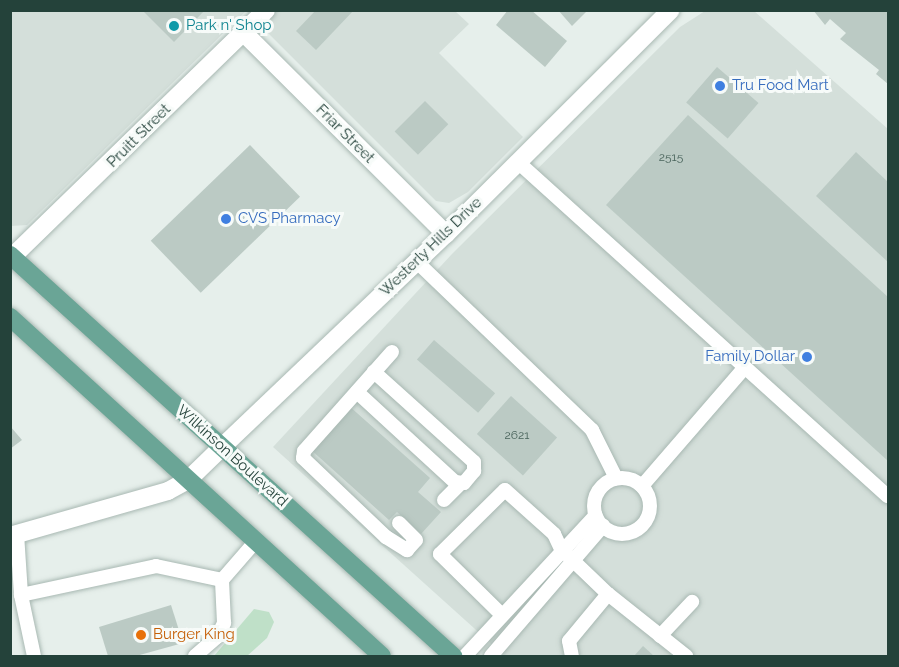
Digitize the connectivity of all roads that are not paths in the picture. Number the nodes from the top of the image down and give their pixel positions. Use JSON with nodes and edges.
{"nodes":[{"id":1,"x":266,"y":10,"type":"edge"},
{"id":2,"x":671,"y":10,"type":"edge"},
{"id":3,"x":244,"y":33,"type":"junction"},
{"id":4,"x":519,"y":163,"type":"junction"},
{"id":5,"x":446,"y":234,"type":"junction"},
{"id":6,"x":12,"y":258,"type":"edge"},
{"id":7,"x":417,"y":262,"type":"junction"},
{"id":8,"x":10,"y":317,"type":"edge"},
{"id":9,"x":392,"y":352,"type":"dead end"},
{"id":10,"x":745,"y":367,"type":"junction"},
{"id":11,"x":374,"y":372,"type":"junction"},
{"id":12,"x":357,"y":392,"type":"junction"},
{"id":13,"x":222,"y":447,"type":"junction"},
{"id":14,"x":616,"y":478,"type":"junction"},
{"id":15,"x":188,"y":480,"type":"junction"},
{"id":16,"x":460,"y":484,"type":"junction"},
{"id":17,"x":642,"y":486,"type":"junction"},
{"id":18,"x":888,"y":496,"type":"edge"},
{"id":19,"x":444,"y":500,"type":"dead end"},
{"id":20,"x":599,"y":520,"type":"junction"},
{"id":21,"x":399,"y":523,"type":"dead end"},
{"id":22,"x":14,"y":535,"type":"edge"},
{"id":23,"x":255,"y":542,"type":"junction"},
{"id":24,"x":561,"y":549,"type":"junction"},
{"id":25,"x":572,"y":559,"type":"junction"},
{"id":26,"x":222,"y":580,"type":"junction"},
{"id":27,"x":608,"y":594,"type":"junction"},
{"id":28,"x":21,"y":595,"type":"junction"},
{"id":29,"x":692,"y":602,"type":"dead end"},
{"id":30,"x":502,"y":615,"type":"junction"},
{"id":31,"x":660,"y":636,"type":"junction"},
{"id":32,"x":34,"y":657,"type":"edge"},
{"id":33,"x":195,"y":657,"type":"edge"},
{"id":34,"x":382,"y":657,"type":"edge"},
{"id":35,"x":453,"y":657,"type":"edge"},
{"id":36,"x":465,"y":657,"type":"edge"},
{"id":37,"x":491,"y":657,"type":"edge"},
{"id":38,"x":572,"y":657,"type":"edge"},
{"id":39,"x":686,"y":657,"type":"edge"}],
"edges":[{"from":1,"to":3,"type":"street","name":"Pruitt Street"},
{"from":2,"to":4,"type":"street","name":"Westerly Hills Drive"},
{"from":3,"to":5,"type":"street","name":"Friar Street"},
{"from":3,"to":6,"type":"street","name":"Pruitt Street"},
{"from":4,"to":5,"type":"street","name":"Westerly Hills Drive"},
{"from":4,"to":10,"type":"lane"},
{"from":5,"to":7,"type":"street","name":"Westerly Hills Drive"},
{"from":6,"to":13,"type":"main road","name":"Wilkinson Boulevard"},
{"from":7,"to":13,"type":"street","name":"Westerly Hills Drive"},
{"from":7,"to":14,"type":"lane"},
{"from":8,"to":15,"type":"main road"},
{"from":9,"to":11,"type":"lane"},
{"from":10,"to":17,"type":"lane"},
{"from":10,"to":18,"type":"lane"},
{"from":11,"to":12,"type":"lane"},
{"from":11,"to":16,"type":"lane"},
{"from":12,"to":16,"type":"lane"},
{"from":12,"to":21,"type":"lane"},
{"from":13,"to":15,"type":"street","name":"Westerly Hills Drive"},
{"from":13,"to":35,"type":"main road","name":"Wilkinson Boulevard"},
{"from":14,"to":17,"type":"lane"},
{"from":14,"to":20,"type":"lane"},
{"from":15,"to":22,"type":"street","name":"Westerly Hills Drive"},
{"from":15,"to":23,"type":"main road"},
{"from":16,"to":19,"type":"lane"},
{"from":17,"to":20,"type":"lane"},
{"from":20,"to":24,"type":"lane"},
{"from":20,"to":25,"type":"lane"},
{"from":22,"to":28,"type":"lane"},
{"from":23,"to":26,"type":"lane"},
{"from":23,"to":34,"type":"main road"},
{"from":24,"to":25,"type":"lane"},
{"from":24,"to":30,"type":"lane"},
{"from":24,"to":30,"type":"lane"},
{"from":25,"to":27,"type":"lane"},
{"from":25,"to":37,"type":"lane"},
{"from":26,"to":28,"type":"lane"},
{"from":26,"to":33,"type":"lane"},
{"from":27,"to":31,"type":"lane"},
{"from":27,"to":38,"type":"lane"},
{"from":28,"to":32,"type":"lane"},
{"from":29,"to":31,"type":"lane"},
{"from":30,"to":36,"type":"lane"},
{"from":31,"to":39,"type":"lane"}]}
